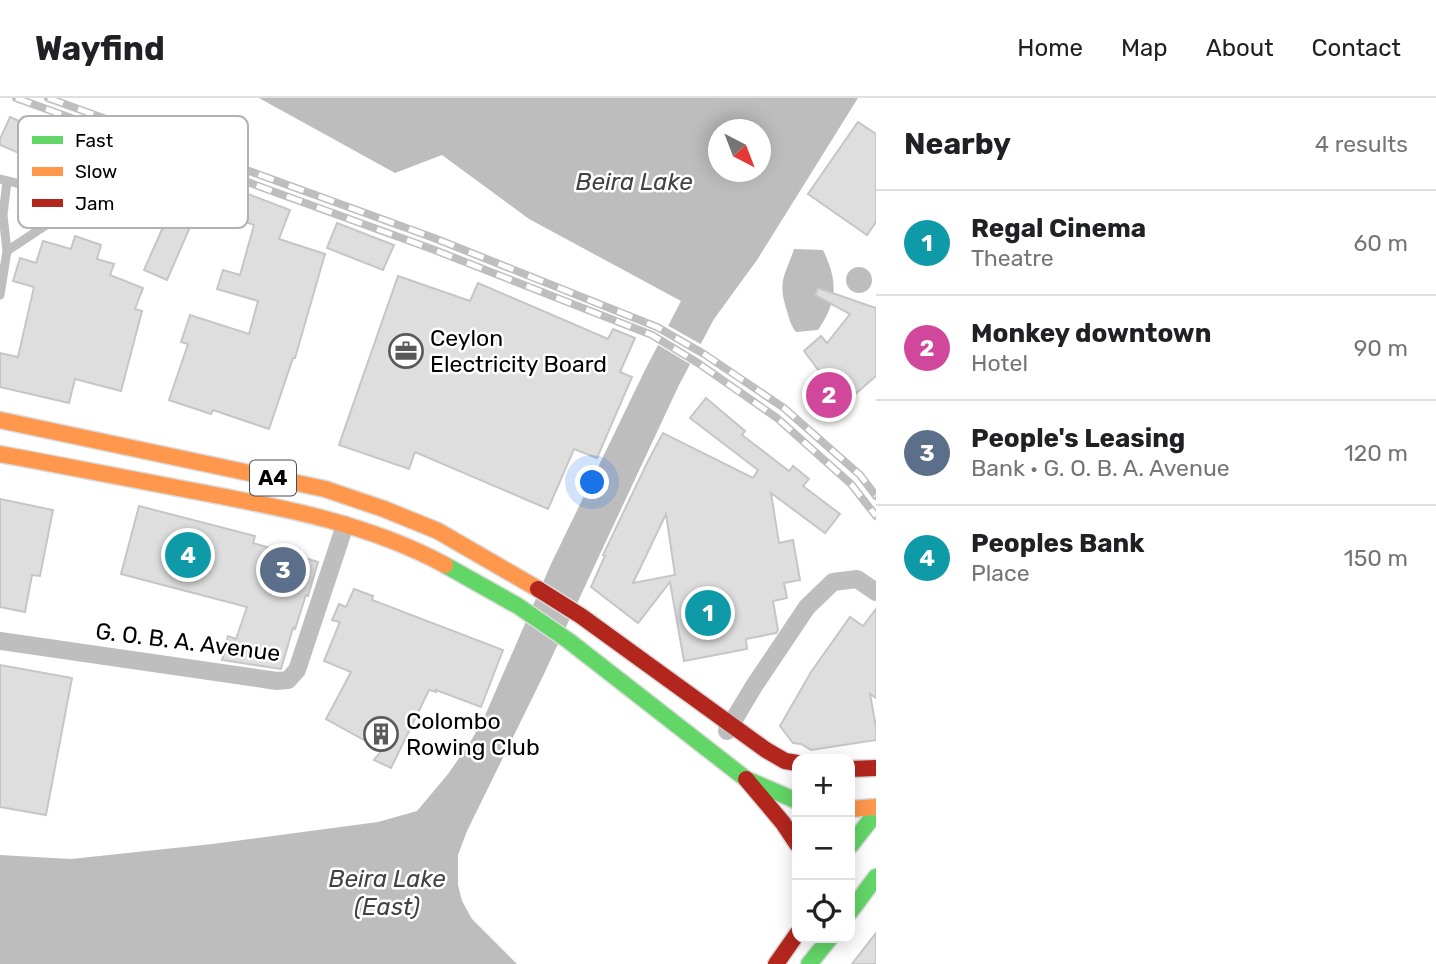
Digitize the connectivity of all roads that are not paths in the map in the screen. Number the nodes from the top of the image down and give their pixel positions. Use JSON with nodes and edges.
{"nodes":[{"id":1,"x":3,"y":180,"type":"edge"},
{"id":2,"x":42,"y":228,"type":"edge"},
{"id":3,"x":7,"y":251,"type":"junction"},
{"id":4,"x":0,"y":295,"type":"edge"},
{"id":5,"x":0,"y":420,"type":"edge"},
{"id":6,"x":0,"y":454,"type":"edge"},
{"id":7,"x":345,"y":525,"type":"junction"},
{"id":8,"x":876,"y":592,"type":"edge"},
{"id":9,"x":0,"y":641,"type":"edge"},
{"id":10,"x":731,"y":724,"type":"junction"},
{"id":11,"x":714,"y":755,"type":"junction"},
{"id":12,"x":791,"y":762,"type":"edge"},
{"id":13,"x":876,"y":768,"type":"edge"},
{"id":14,"x":855,"y":769,"type":"edge"},
{"id":15,"x":746,"y":779,"type":"junction"},
{"id":16,"x":792,"y":798,"type":"edge"},
{"id":17,"x":876,"y":807,"type":"edge"},
{"id":18,"x":855,"y":809,"type":"edge"},
{"id":19,"x":876,"y":813,"type":"edge"},
{"id":20,"x":792,"y":836,"type":"edge"},
{"id":21,"x":855,"y":840,"type":"edge"},
{"id":22,"x":876,"y":877,"type":"edge"},
{"id":23,"x":855,"y":900,"type":"edge"},
{"id":24,"x":792,"y":941,"type":"edge"},
{"id":25,"x":826,"y":943,"type":"edge"},
{"id":26,"x":776,"y":964,"type":"edge"},
{"id":27,"x":809,"y":964,"type":"edge"}],
"edges":[{"from":1,"to":3,"type":"lane"},
{"from":2,"to":3,"type":"lane"},
{"from":3,"to":4,"type":"lane"},
{"from":5,"to":10,"type":"main road","number":"A4"},
{"from":6,"to":7,"type":"main road","number":"A4"},
{"from":7,"to":9,"type":"street","name":"G. O. B. A. Avenue"},
{"from":7,"to":11,"type":"main road","number":"A4"},
{"from":8,"to":10,"type":"street"},
{"from":10,"to":11,"type":"street"},
{"from":10,"to":12,"type":"main road","number":"A4"},
{"from":11,"to":15,"type":"main road","number":"A4"},
{"from":13,"to":14,"type":"main road"},
{"from":15,"to":16,"type":"main road"},
{"from":15,"to":20,"type":"main road"},
{"from":17,"to":18,"type":"main road"},
{"from":19,"to":21,"type":"main road"},
{"from":22,"to":23,"type":"main road"},
{"from":24,"to":26,"type":"main road"},
{"from":25,"to":27,"type":"main road"}]}
